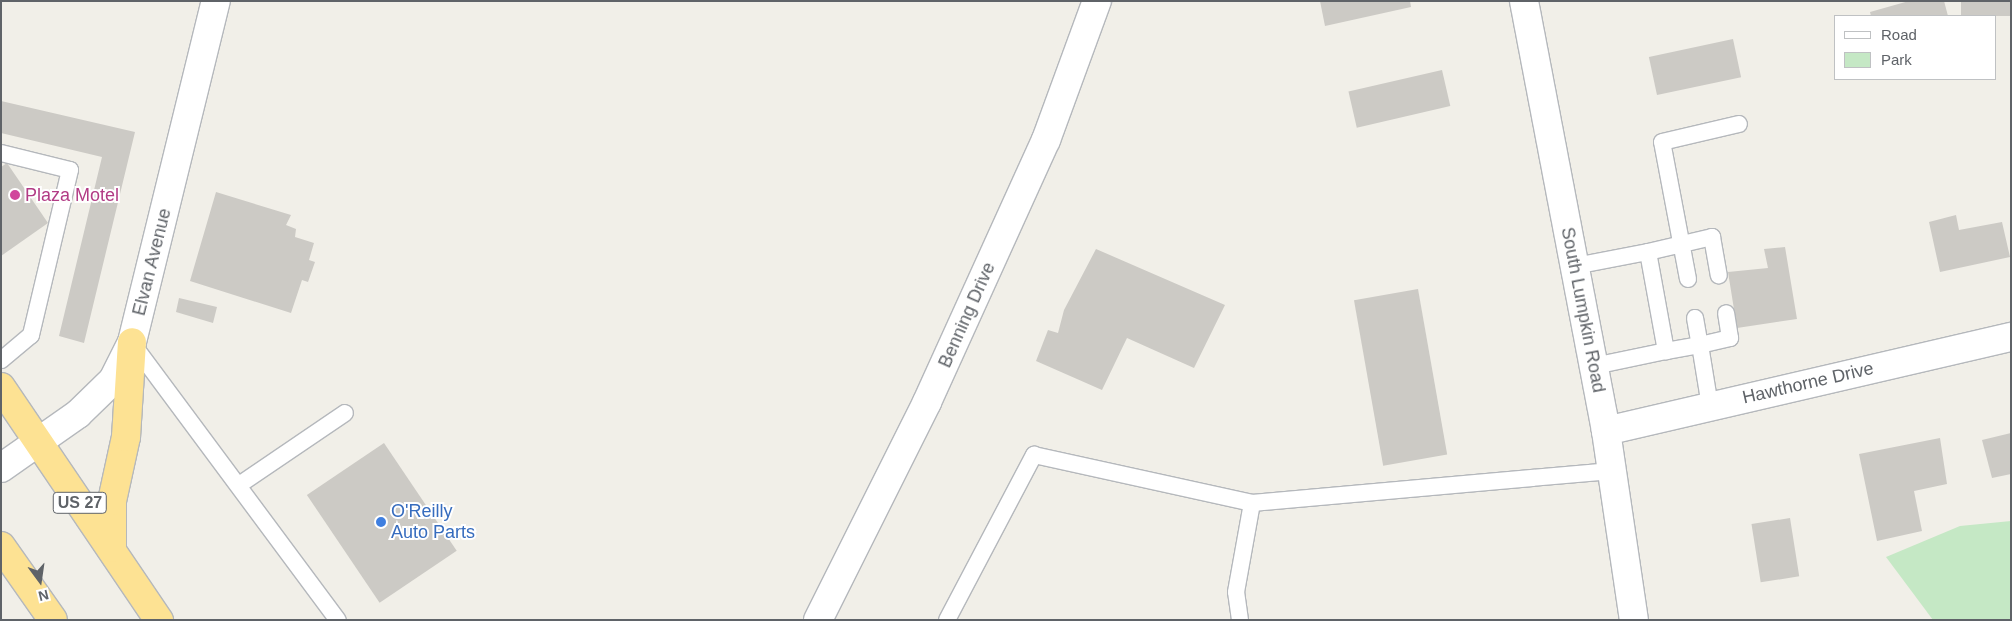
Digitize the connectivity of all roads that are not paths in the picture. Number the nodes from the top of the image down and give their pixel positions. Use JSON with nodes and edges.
{"nodes":[{"id":1,"x":216,"y":1,"type":"edge"},
{"id":2,"x":1097,"y":1,"type":"edge"},
{"id":3,"x":1525,"y":2,"type":"edge"},
{"id":4,"x":1739,"y":124,"type":"dead end"},
{"id":5,"x":1,"y":153,"type":"edge"},
{"id":6,"x":1681,"y":244,"type":"junction"},
{"id":7,"x":1648,"y":252,"type":"junction"},
{"id":8,"x":1575,"y":266,"type":"junction"},
{"id":9,"x":1719,"y":275,"type":"dead end"},
{"id":10,"x":1688,"y":279,"type":"dead end"},
{"id":11,"x":1726,"y":313,"type":"dead end"},
{"id":12,"x":1695,"y":318,"type":"dead end"},
{"id":13,"x":2011,"y":337,"type":"edge"},
{"id":14,"x":132,"y":342,"type":"junction"},
{"id":15,"x":1700,"y":345,"type":"junction"},
{"id":16,"x":1666,"y":351,"type":"junction"},
{"id":17,"x":1,"y":360,"type":"edge"},
{"id":18,"x":1594,"y":366,"type":"junction"},
{"id":19,"x":1,"y":387,"type":"edge"},
{"id":20,"x":1710,"y":406,"type":"junction"},
{"id":21,"x":345,"y":414,"type":"dead end"},
{"id":22,"x":1606,"y":430,"type":"junction"},
{"id":23,"x":37,"y":443,"type":"junction"},
{"id":24,"x":1,"y":468,"type":"edge"},
{"id":25,"x":1612,"y":471,"type":"junction"},
{"id":26,"x":239,"y":486,"type":"junction"},
{"id":27,"x":1252,"y":503,"type":"junction"},
{"id":28,"x":1,"y":546,"type":"edge"},
{"id":29,"x":112,"y":548,"type":"junction"},
{"id":30,"x":9,"y":570,"type":"edge"},
{"id":31,"x":53,"y":620,"type":"edge"},
{"id":32,"x":160,"y":620,"type":"edge"},
{"id":33,"x":338,"y":620,"type":"edge"},
{"id":34,"x":818,"y":620,"type":"edge"},
{"id":35,"x":947,"y":620,"type":"edge"},
{"id":36,"x":1240,"y":620,"type":"edge"},
{"id":37,"x":1634,"y":620,"type":"edge"}],
"edges":[{"from":1,"to":14,"type":"street","name":"Elvan Avenue"},
{"from":2,"to":34,"type":"street","name":"Benning Drive"},
{"from":3,"to":8,"type":"street","name":"South Lumpkin Road"},
{"from":4,"to":6,"type":"lane"},
{"from":5,"to":17,"type":"lane"},
{"from":6,"to":7,"type":"lane"},
{"from":6,"to":9,"type":"lane"},
{"from":6,"to":10,"type":"lane"},
{"from":7,"to":8,"type":"lane"},
{"from":7,"to":16,"type":"lane"},
{"from":8,"to":18,"type":"street","name":"South Lumpkin Road"},
{"from":11,"to":15,"type":"lane"},
{"from":12,"to":15,"type":"lane"},
{"from":13,"to":20,"type":"street","name":"Hawthorne Drive"},
{"from":14,"to":23,"type":"street","name":"Elvan Avenue"},
{"from":14,"to":26,"type":"lane"},
{"from":14,"to":29,"type":"highway"},
{"from":15,"to":16,"type":"lane"},
{"from":15,"to":20,"type":"lane"},
{"from":16,"to":18,"type":"lane"},
{"from":18,"to":22,"type":"street","name":"South Lumpkin Road"},
{"from":19,"to":23,"type":"highway","number":"US 27"},
{"from":20,"to":22,"type":"street","name":"Hawthorne Drive"},
{"from":21,"to":26,"type":"lane"},
{"from":22,"to":25,"type":"street","name":"South Lumpkin Road"},
{"from":23,"to":24,"type":"street","name":"Elvan Avenue"},
{"from":23,"to":29,"type":"highway","number":"US 27"},
{"from":25,"to":27,"type":"lane"},
{"from":25,"to":37,"type":"street","name":"South Lumpkin Road"},
{"from":26,"to":33,"type":"lane"},
{"from":27,"to":35,"type":"lane"},
{"from":27,"to":36,"type":"lane"},
{"from":28,"to":30,"type":"highway"},
{"from":29,"to":32,"type":"highway","number":"US 27"},
{"from":30,"to":31,"type":"highway"}]}
